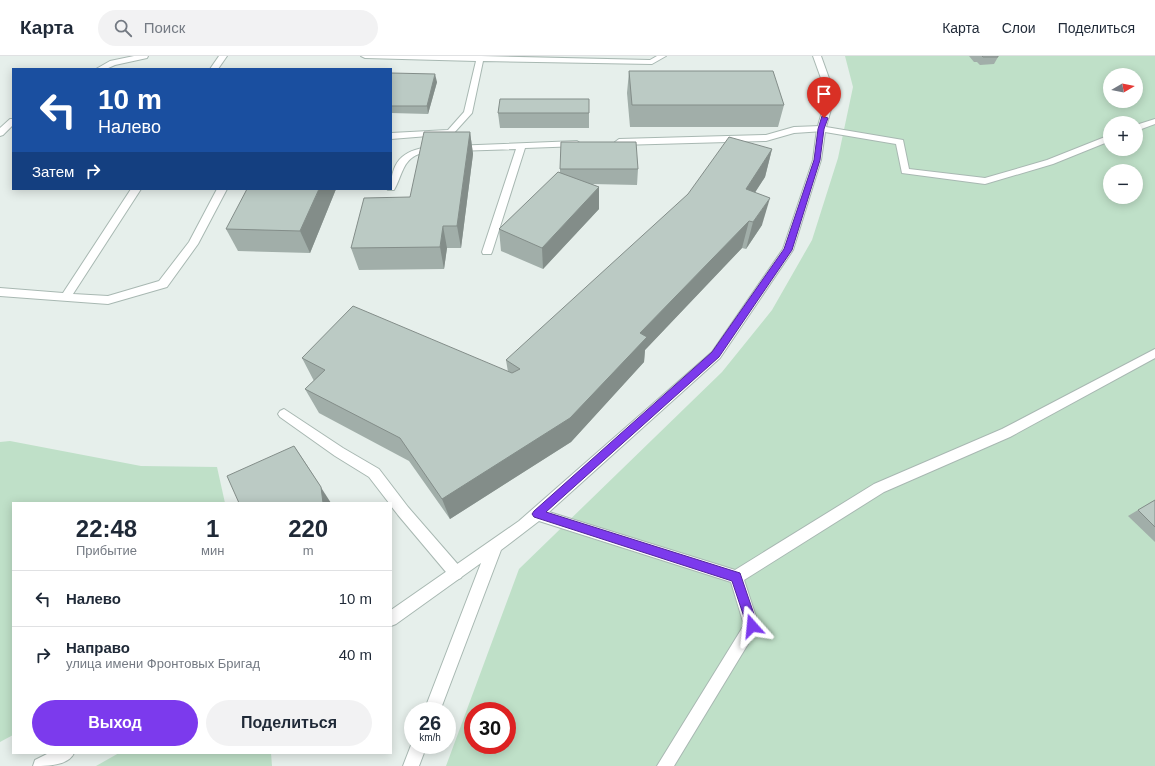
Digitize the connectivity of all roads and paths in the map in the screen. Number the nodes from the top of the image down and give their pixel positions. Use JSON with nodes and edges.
{"nodes":[{"id":1,"x":144,"y":56,"type":"edge"},
{"id":2,"x":222,"y":56,"type":"edge"},
{"id":3,"x":365,"y":56,"type":"edge"},
{"id":4,"x":662,"y":56,"type":"edge"},
{"id":5,"x":816,"y":56,"type":"edge"},
{"id":6,"x":480,"y":58,"type":"junction"},
{"id":7,"x":102,"y":68,"type":"edge"},
{"id":8,"x":215,"y":68,"type":"edge"},
{"id":9,"x":1155,"y":121,"type":"edge"},
{"id":10,"x":12,"y":122,"type":"edge"},
{"id":11,"x":1143,"y":125,"type":"edge"},
{"id":12,"x":821,"y":129,"type":"junction"},
{"id":13,"x":0,"y":133,"type":"edge"},
{"id":14,"x":392,"y":136,"type":"edge"},
{"id":15,"x":1103,"y":141,"type":"edge"},
{"id":16,"x":607,"y":143,"type":"edge"},
{"id":17,"x":584,"y":144,"type":"edge"},
{"id":18,"x":521,"y":146,"type":"junction"},
{"id":19,"x":392,"y":184,"type":"edge"},
{"id":20,"x":135,"y":190,"type":"edge"},
{"id":21,"x":221,"y":190,"type":"edge"},
{"id":22,"x":487,"y":252,"type":"dead end"},
{"id":23,"x":0,"y":292,"type":"edge"},
{"id":24,"x":66,"y":295,"type":"dead end"},
{"id":25,"x":1155,"y":353,"type":"edge"},
{"id":26,"x":284,"y":414,"type":"dead end"},
{"id":27,"x":537,"y":514,"type":"junction"},
{"id":28,"x":495,"y":546,"type":"junction"},
{"id":29,"x":456,"y":573,"type":"junction"},
{"id":30,"x":736,"y":577,"type":"junction"},
{"id":31,"x":392,"y":618,"type":"edge"},
{"id":32,"x":435,"y":702,"type":"edge"},
{"id":33,"x":64,"y":754,"type":"edge"},
{"id":34,"x":416,"y":754,"type":"edge"},
{"id":35,"x":41,"y":766,"type":"edge"},
{"id":36,"x":411,"y":766,"type":"edge"},
{"id":37,"x":665,"y":766,"type":"edge"}],
"edges":[{"from":1,"to":7,"type":"street"},
{"from":2,"to":8,"type":"street"},
{"from":3,"to":6,"type":"street"},
{"from":4,"to":6,"type":"street"},
{"from":5,"to":12,"type":"street"},
{"from":6,"to":14,"type":"street"},
{"from":9,"to":11,"type":"street"},
{"from":10,"to":13,"type":"street"},
{"from":12,"to":15,"type":"street"},
{"from":12,"to":16,"type":"street"},
{"from":12,"to":27,"type":"street"},
{"from":17,"to":18,"type":"street"},
{"from":18,"to":19,"type":"street"},
{"from":18,"to":22,"type":"street"},
{"from":20,"to":24,"type":"street"},
{"from":21,"to":23,"type":"street"},
{"from":25,"to":30,"type":"street"},
{"from":26,"to":29,"type":"street"},
{"from":27,"to":28,"type":"street"},
{"from":27,"to":30,"type":"street"},
{"from":28,"to":29,"type":"street"},
{"from":28,"to":32,"type":"street"},
{"from":29,"to":31,"type":"street"},
{"from":30,"to":37,"type":"street"},
{"from":33,"to":35,"type":"street"},
{"from":34,"to":36,"type":"street"}]}
